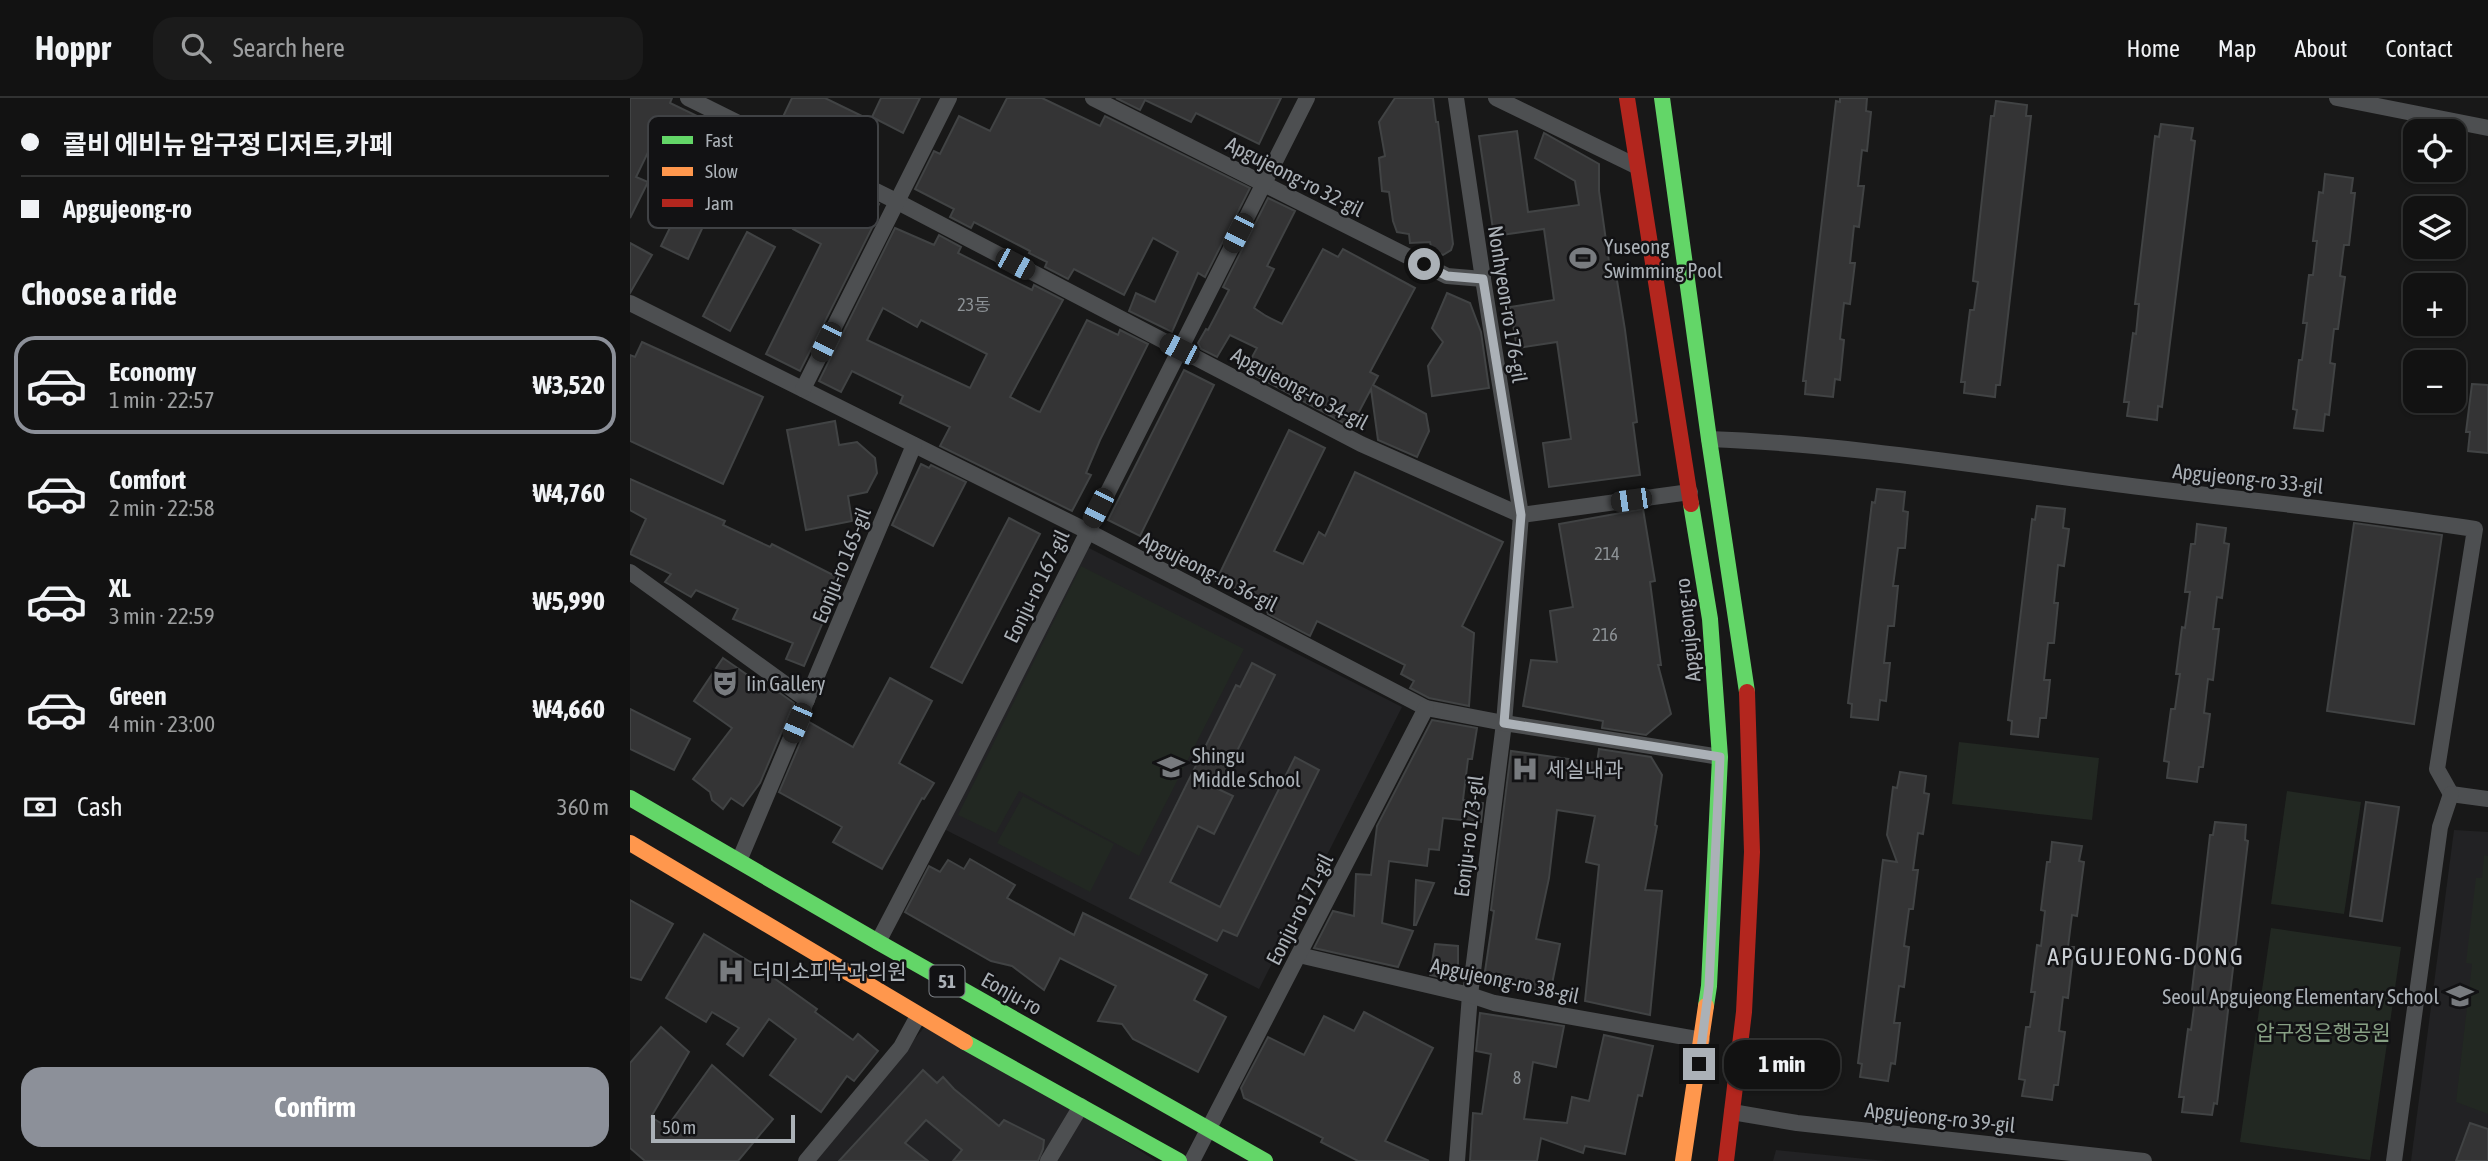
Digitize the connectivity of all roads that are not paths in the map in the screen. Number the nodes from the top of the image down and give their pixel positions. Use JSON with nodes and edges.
{"nodes":[{"id":1,"x":688,"y":98,"type":"edge"},
{"id":2,"x":949,"y":98,"type":"edge"},
{"id":3,"x":1093,"y":98,"type":"edge"},
{"id":4,"x":1307,"y":98,"type":"edge"},
{"id":5,"x":1456,"y":98,"type":"edge"},
{"id":6,"x":1496,"y":98,"type":"edge"},
{"id":7,"x":1628,"y":98,"type":"edge"},
{"id":8,"x":1662,"y":98,"type":"edge"},
{"id":9,"x":2337,"y":98,"type":"edge"},
{"id":10,"x":724,"y":116,"type":"edge"},
{"id":11,"x":2488,"y":128,"type":"edge"},
{"id":12,"x":1636,"y":166,"type":"junction"},
{"id":13,"x":1263,"y":184,"type":"junction"},
{"id":14,"x":878,"y":192,"type":"edge"},
{"id":15,"x":896,"y":201,"type":"junction"},
{"id":16,"x":1483,"y":279,"type":"junction"},
{"id":17,"x":630,"y":303,"type":"edge"},
{"id":18,"x":1179,"y":349,"type":"junction"},
{"id":19,"x":803,"y":390,"type":"junction"},
{"id":20,"x":1709,"y":439,"type":"junction"},
{"id":21,"x":914,"y":445,"type":"junction"},
{"id":22,"x":1689,"y":492,"type":"junction"},
{"id":23,"x":1521,"y":515,"type":"junction"},
{"id":24,"x":1087,"y":531,"type":"junction"},
{"id":25,"x":630,"y":572,"type":"edge"},
{"id":26,"x":807,"y":700,"type":"junction"},
{"id":27,"x":1426,"y":708,"type":"junction"},
{"id":28,"x":1504,"y":723,"type":"junction"},
{"id":29,"x":1720,"y":757,"type":"junction"},
{"id":30,"x":2451,"y":794,"type":"junction"},
{"id":31,"x":630,"y":798,"type":"edge"},
{"id":32,"x":2488,"y":799,"type":"edge"},
{"id":33,"x":635,"y":846,"type":"edge"},
{"id":34,"x":739,"y":861,"type":"junction"},
{"id":35,"x":630,"y":863,"type":"edge"},
{"id":36,"x":878,"y":942,"type":"junction"},
{"id":37,"x":1299,"y":955,"type":"junction"},
{"id":38,"x":1470,"y":995,"type":"junction"},
{"id":39,"x":918,"y":1016,"type":"junction"},
{"id":40,"x":1703,"y":1040,"type":"junction"},
{"id":41,"x":1081,"y":1106,"type":"junction"},
{"id":42,"x":1732,"y":1112,"type":"junction"},
{"id":43,"x":1210,"y":1129,"type":"junction"},
{"id":44,"x":806,"y":1161,"type":"edge"},
{"id":45,"x":1048,"y":1161,"type":"edge"},
{"id":46,"x":1179,"y":1161,"type":"edge"},
{"id":47,"x":1192,"y":1161,"type":"edge"},
{"id":48,"x":1265,"y":1161,"type":"edge"},
{"id":49,"x":1457,"y":1161,"type":"edge"},
{"id":50,"x":1683,"y":1161,"type":"edge"},
{"id":51,"x":1726,"y":1161,"type":"edge"},
{"id":52,"x":2144,"y":1161,"type":"edge"},
{"id":53,"x":2394,"y":1161,"type":"edge"}],
"edges":[{"from":1,"to":10,"type":"street","name":"Apgujeong-ro 34-gil"},
{"from":2,"to":15,"type":"street"},
{"from":3,"to":13,"type":"street","name":"Apgujeong-ro 32-gil"},
{"from":4,"to":13,"type":"street","name":"Eonju-ro 167-gil"},
{"from":5,"to":16,"type":"street","name":"Nonhyeon-ro 176-gil"},
{"from":6,"to":12,"type":"street"},
{"from":7,"to":12,"type":"main road","name":"Apgujeong-ro"},
{"from":8,"to":20,"type":"main road"},
{"from":9,"to":11,"type":"street"},
{"from":12,"to":22,"type":"main road","name":"Apgujeong-ro"},
{"from":13,"to":16,"type":"street","name":"Apgujeong-ro 32-gil"},
{"from":13,"to":18,"type":"street","name":"Eonju-ro 167-gil"},
{"from":14,"to":15,"type":"street","name":"Apgujeong-ro 34-gil"},
{"from":15,"to":18,"type":"street","name":"Apgujeong-ro 34-gil"},
{"from":15,"to":19,"type":"street"},
{"from":16,"to":23,"type":"street","name":"Nonhyeon-ro 176-gil"},
{"from":17,"to":19,"type":"street","name":"Apgujeong-ro 36-gil"},
{"from":18,"to":23,"type":"street","name":"Apgujeong-ro 34-gil"},
{"from":18,"to":24,"type":"street","name":"Eonju-ro 167-gil"},
{"from":19,"to":21,"type":"street","name":"Apgujeong-ro 36-gil"},
{"from":20,"to":30,"type":"street","name":"Apgujeong-ro 33-gil"},
{"from":20,"to":42,"type":"main road"},
{"from":21,"to":24,"type":"street","name":"Apgujeong-ro 36-gil"},
{"from":21,"to":26,"type":"street","name":"Eonju-ro 165-gil"},
{"from":22,"to":23,"type":"street"},
{"from":22,"to":29,"type":"main road","name":"Apgujeong-ro"},
{"from":23,"to":28,"type":"street","name":"Eonju-ro 173-gil"},
{"from":24,"to":27,"type":"street","name":"Apgujeong-ro 36-gil"},
{"from":24,"to":36,"type":"street","name":"Eonju-ro 167-gil"},
{"from":25,"to":26,"type":"street"},
{"from":26,"to":34,"type":"street","name":"Eonju-ro 165-gil"},
{"from":27,"to":28,"type":"street","name":"Apgujeong-ro 36-gil"},
{"from":27,"to":37,"type":"street","name":"Eonju-ro 171-gil"},
{"from":28,"to":29,"type":"street","name":"Apgujeong-ro 36-gil"},
{"from":28,"to":38,"type":"street","name":"Eonju-ro 173-gil"},
{"from":29,"to":40,"type":"main road","name":"Apgujeong-ro"},
{"from":30,"to":32,"type":"street"},
{"from":30,"to":53,"type":"street"},
{"from":31,"to":34,"type":"main road","name":"Eonju-ro","number":"51"},
{"from":33,"to":35,"type":"street"},
{"from":33,"to":39,"type":"main road","number":"51"},
{"from":34,"to":36,"type":"main road","name":"Eonju-ro","number":"51"},
{"from":36,"to":43,"type":"main road","name":"Eonju-ro","number":"51"},
{"from":37,"to":38,"type":"street","name":"Apgujeong-ro 38-gil"},
{"from":37,"to":43,"type":"street","name":"Eonju-ro 171-gil"},
{"from":38,"to":40,"type":"street","name":"Apgujeong-ro 38-gil"},
{"from":38,"to":49,"type":"street","name":"Eonju-ro 173-gil"},
{"from":39,"to":41,"type":"main road","number":"51"},
{"from":39,"to":44,"type":"street"},
{"from":40,"to":50,"type":"main road","name":"Apgujeong-ro"},
{"from":41,"to":45,"type":"street"},
{"from":41,"to":46,"type":"main road","number":"51"},
{"from":42,"to":51,"type":"main road"},
{"from":42,"to":52,"type":"street","name":"Apgujeong-ro 39-gil"},
{"from":43,"to":47,"type":"street","name":"Eonju-ro 171-gil"},
{"from":43,"to":48,"type":"main road","name":"Eonju-ro","number":"51"}]}
